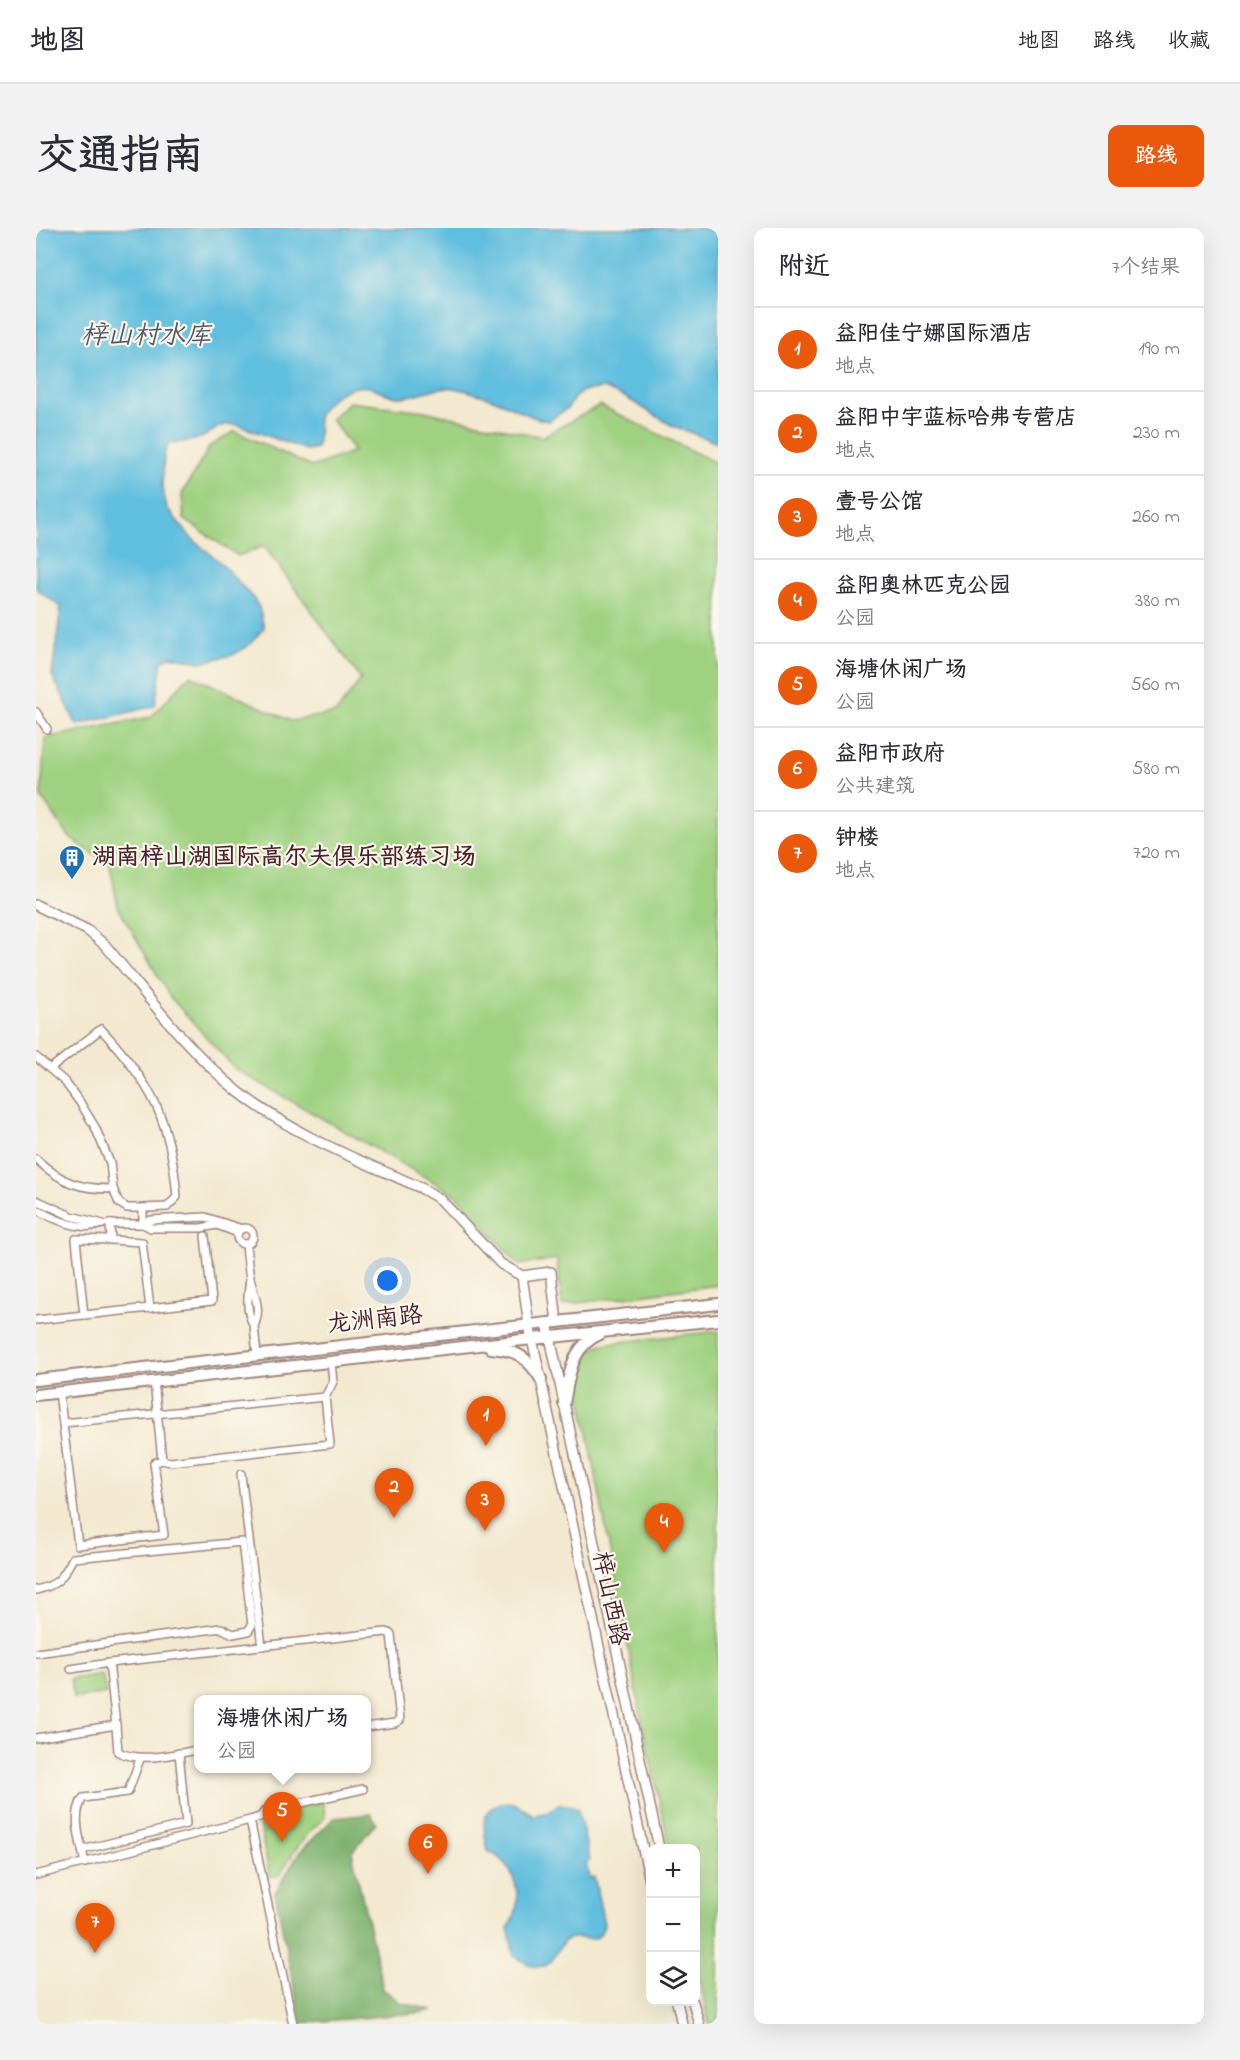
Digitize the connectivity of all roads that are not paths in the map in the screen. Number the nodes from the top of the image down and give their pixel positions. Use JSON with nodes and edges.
{"nodes":[{"id":1,"x":36,"y":712,"type":"edge"},
{"id":2,"x":47,"y":729,"type":"dead end"},
{"id":3,"x":36,"y":905,"type":"edge"},
{"id":4,"x":36,"y":1057,"type":"edge"},
{"id":5,"x":50,"y":1069,"type":"junction"},
{"id":6,"x":36,"y":1160,"type":"edge"},
{"id":7,"x":113,"y":1189,"type":"junction"},
{"id":8,"x":36,"y":1200,"type":"edge"},
{"id":9,"x":143,"y":1208,"type":"junction"},
{"id":10,"x":36,"y":1209,"type":"edge"},
{"id":11,"x":107,"y":1224,"type":"junction"},
{"id":12,"x":143,"y":1224,"type":"junction"},
{"id":13,"x":240,"y":1231,"type":"junction"},
{"id":14,"x":205,"y":1236,"type":"dead end"},
{"id":15,"x":111,"y":1240,"type":"junction"},
{"id":16,"x":246,"y":1244,"type":"junction"},
{"id":17,"x":522,"y":1275,"type":"junction"},
{"id":18,"x":718,"y":1304,"type":"edge"},
{"id":19,"x":150,"y":1308,"type":"junction"},
{"id":20,"x":84,"y":1315,"type":"junction"},
{"id":21,"x":36,"y":1320,"type":"edge"},
{"id":22,"x":718,"y":1320,"type":"edge"},
{"id":23,"x":552,"y":1323,"type":"junction"},
{"id":24,"x":529,"y":1325,"type":"junction"},
{"id":25,"x":606,"y":1332,"type":"junction"},
{"id":26,"x":549,"y":1337,"type":"junction"},
{"id":27,"x":532,"y":1339,"type":"junction"},
{"id":28,"x":469,"y":1346,"type":"junction"},
{"id":29,"x":257,"y":1355,"type":"junction"},
{"id":30,"x":331,"y":1362,"type":"junction"},
{"id":31,"x":541,"y":1379,"type":"junction"},
{"id":32,"x":36,"y":1380,"type":"edge"},
{"id":33,"x":154,"y":1382,"type":"junction"},
{"id":34,"x":59,"y":1392,"type":"junction"},
{"id":35,"x":36,"y":1395,"type":"edge"},
{"id":36,"x":325,"y":1397,"type":"junction"},
{"id":37,"x":564,"y":1404,"type":"junction"},
{"id":38,"x":157,"y":1414,"type":"junction"},
{"id":39,"x":63,"y":1423,"type":"junction"},
{"id":40,"x":162,"y":1460,"type":"junction"},
{"id":41,"x":241,"y":1474,"type":"dead end"},
{"id":42,"x":36,"y":1590,"type":"edge"},
{"id":43,"x":262,"y":1646,"type":"junction"},
{"id":44,"x":36,"y":1653,"type":"edge"},
{"id":45,"x":109,"y":1663,"type":"junction"},
{"id":46,"x":71,"y":1669,"type":"dead end"},
{"id":47,"x":116,"y":1725,"type":"junction"},
{"id":48,"x":371,"y":1726,"type":"edge"},
{"id":49,"x":36,"y":1738,"type":"edge"},
{"id":50,"x":194,"y":1751,"type":"edge"},
{"id":51,"x":179,"y":1753,"type":"junction"},
{"id":52,"x":140,"y":1759,"type":"junction"},
{"id":53,"x":363,"y":1789,"type":"dead end"},
{"id":54,"x":250,"y":1820,"type":"junction"},
{"id":55,"x":658,"y":1844,"type":"edge"},
{"id":56,"x":82,"y":1850,"type":"junction"},
{"id":57,"x":646,"y":1858,"type":"edge"},
{"id":58,"x":85,"y":1863,"type":"junction"},
{"id":59,"x":36,"y":1875,"type":"edge"},
{"id":60,"x":678,"y":2006,"type":"edge"},
{"id":61,"x":694,"y":2006,"type":"edge"},
{"id":62,"x":293,"y":2024,"type":"edge"},
{"id":63,"x":682,"y":2024,"type":"edge"},
{"id":64,"x":699,"y":2024,"type":"edge"}],
"edges":[{"from":1,"to":2,"type":"street"},
{"from":3,"to":17,"type":"street"},
{"from":4,"to":5,"type":"street"},
{"from":5,"to":7,"type":"street"},
{"from":5,"to":9,"type":"street"},
{"from":6,"to":7,"type":"street"},
{"from":7,"to":9,"type":"street"},
{"from":8,"to":11,"type":"street"},
{"from":9,"to":12,"type":"street"},
{"from":10,"to":11,"type":"street"},
{"from":11,"to":12,"type":"street"},
{"from":11,"to":15,"type":"street"},
{"from":12,"to":13,"type":"street"},
{"from":13,"to":16,"type":"street"},
{"from":13,"to":16,"type":"street"},
{"from":14,"to":19,"type":"street"},
{"from":15,"to":19,"type":"street"},
{"from":15,"to":20,"type":"street"},
{"from":16,"to":29,"type":"street"},
{"from":17,"to":23,"type":"street","name":"梓山西路"},
{"from":17,"to":24,"type":"street","name":"梓山西路"},
{"from":18,"to":23,"type":"main road","name":"龙洲南路"},
{"from":19,"to":20,"type":"street"},
{"from":20,"to":21,"type":"street"},
{"from":22,"to":25,"type":"main road","name":"龙洲南路"},
{"from":23,"to":24,"type":"main road","name":"龙洲南路"},
{"from":23,"to":26,"type":"street","name":"梓山西路"},
{"from":24,"to":27,"type":"street","name":"梓山西路"},
{"from":24,"to":29,"type":"main road","name":"龙洲南路"},
{"from":25,"to":26,"type":"main road","name":"龙洲南路"},
{"from":25,"to":37,"type":"main road"},
{"from":26,"to":27,"type":"main road","name":"龙洲南路"},
{"from":26,"to":37,"type":"street","name":"梓山西路"},
{"from":27,"to":28,"type":"main road","name":"龙洲南路"},
{"from":27,"to":31,"type":"street","name":"梓山西路"},
{"from":28,"to":30,"type":"main road","name":"龙洲南路"},
{"from":28,"to":31,"type":"main road"},
{"from":29,"to":32,"type":"main road","name":"龙洲南路"},
{"from":30,"to":33,"type":"main road","name":"龙洲南路"},
{"from":30,"to":36,"type":"street"},
{"from":31,"to":57,"type":"street","name":"梓山西路"},
{"from":33,"to":34,"type":"main road","name":"龙洲南路"},
{"from":33,"to":38,"type":"street"},
{"from":34,"to":35,"type":"main road","name":"龙洲南路"},
{"from":34,"to":39,"type":"street"},
{"from":36,"to":38,"type":"street"},
{"from":36,"to":40,"type":"street"},
{"from":37,"to":55,"type":"street","name":"梓山西路"},
{"from":38,"to":39,"type":"street"},
{"from":38,"to":40,"type":"street"},
{"from":39,"to":40,"type":"street"},
{"from":41,"to":43,"type":"street"},
{"from":42,"to":44,"type":"street"},
{"from":43,"to":45,"type":"street"},
{"from":43,"to":48,"type":"street"},
{"from":45,"to":46,"type":"street"},
{"from":45,"to":47,"type":"street"},
{"from":47,"to":49,"type":"street"},
{"from":47,"to":52,"type":"street"},
{"from":50,"to":51,"type":"street"},
{"from":51,"to":52,"type":"street"},
{"from":51,"to":56,"type":"street"},
{"from":52,"to":56,"type":"street"},
{"from":53,"to":54,"type":"street"},
{"from":54,"to":58,"type":"street"},
{"from":54,"to":62,"type":"street"},
{"from":56,"to":58,"type":"street"},
{"from":58,"to":59,"type":"street"},
{"from":60,"to":63,"type":"street"},
{"from":61,"to":64,"type":"street"}]}
